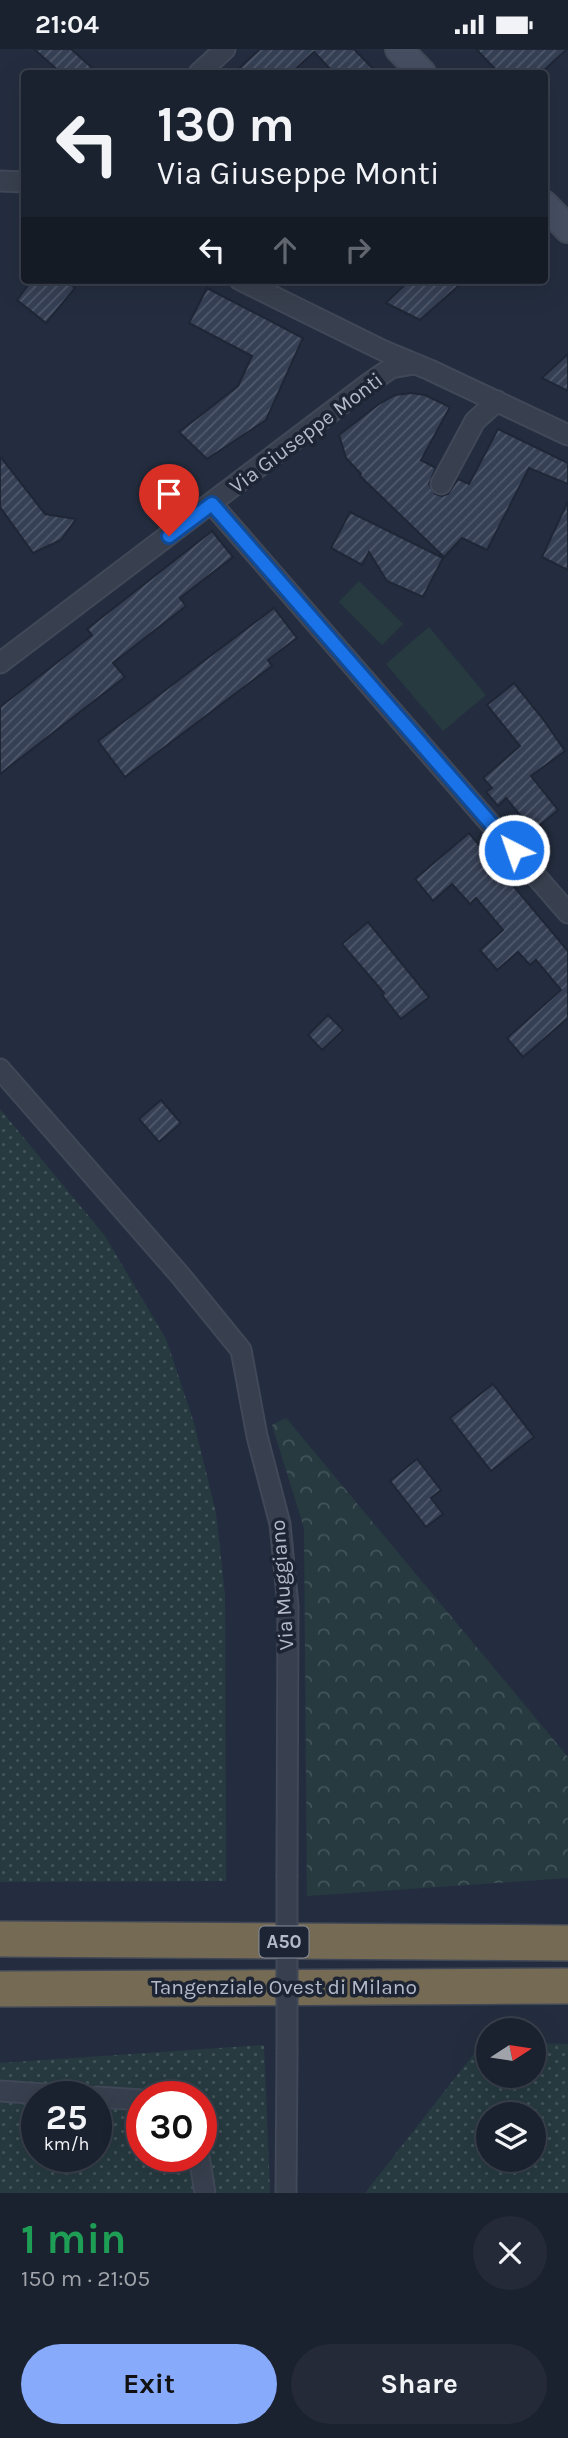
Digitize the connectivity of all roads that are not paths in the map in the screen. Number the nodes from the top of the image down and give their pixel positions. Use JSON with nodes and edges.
{"nodes":[{"id":1,"x":226,"y":49,"type":"edge"},
{"id":2,"x":399,"y":49,"type":"edge"},
{"id":3,"x":202,"y":70,"type":"edge"},
{"id":4,"x":419,"y":70,"type":"edge"},
{"id":5,"x":0,"y":181,"type":"edge"},
{"id":6,"x":21,"y":182,"type":"edge"},
{"id":7,"x":548,"y":208,"type":"edge"},
{"id":8,"x":568,"y":229,"type":"edge"},
{"id":9,"x":248,"y":284,"type":"edge"},
{"id":10,"x":414,"y":364,"type":"junction"},
{"id":11,"x":497,"y":401,"type":"junction"},
{"id":12,"x":568,"y":435,"type":"edge"},
{"id":13,"x":441,"y":484,"type":"dead end"},
{"id":14,"x":212,"y":504,"type":"junction"},
{"id":15,"x":0,"y":663,"type":"edge"},
{"id":16,"x":568,"y":913,"type":"edge"},
{"id":17,"x":0,"y":1069,"type":"edge"},
{"id":18,"x":0,"y":1940,"type":"edge"},
{"id":19,"x":568,"y":1943,"type":"edge"},
{"id":20,"x":568,"y":1986,"type":"edge"},
{"id":21,"x":0,"y":1989,"type":"edge"},
{"id":22,"x":0,"y":2091,"type":"edge"},
{"id":23,"x":21,"y":2092,"type":"edge"},
{"id":24,"x":202,"y":2172,"type":"edge"},
{"id":25,"x":205,"y":2193,"type":"edge"},
{"id":26,"x":286,"y":2193,"type":"edge"}],
"edges":[{"from":1,"to":3,"type":"street"},
{"from":2,"to":4,"type":"street"},
{"from":5,"to":6,"type":"street"},
{"from":7,"to":8,"type":"street"},
{"from":9,"to":10,"type":"street"},
{"from":10,"to":11,"type":"street"},
{"from":10,"to":14,"type":"street","name":"Via Giuseppe Monti"},
{"from":11,"to":12,"type":"street"},
{"from":11,"to":13,"type":"street"},
{"from":14,"to":15,"type":"street","name":"Via Giuseppe Monti"},
{"from":14,"to":16,"type":"street"},
{"from":17,"to":26,"type":"street","name":"Via Muggiano","bridge":true},
{"from":18,"to":19,"type":"highway","number":"A50"},
{"from":20,"to":21,"type":"highway","name":"Tangenziale Ovest di Milano","number":"A50"},
{"from":22,"to":23,"type":"street"},
{"from":24,"to":25,"type":"street"}]}
